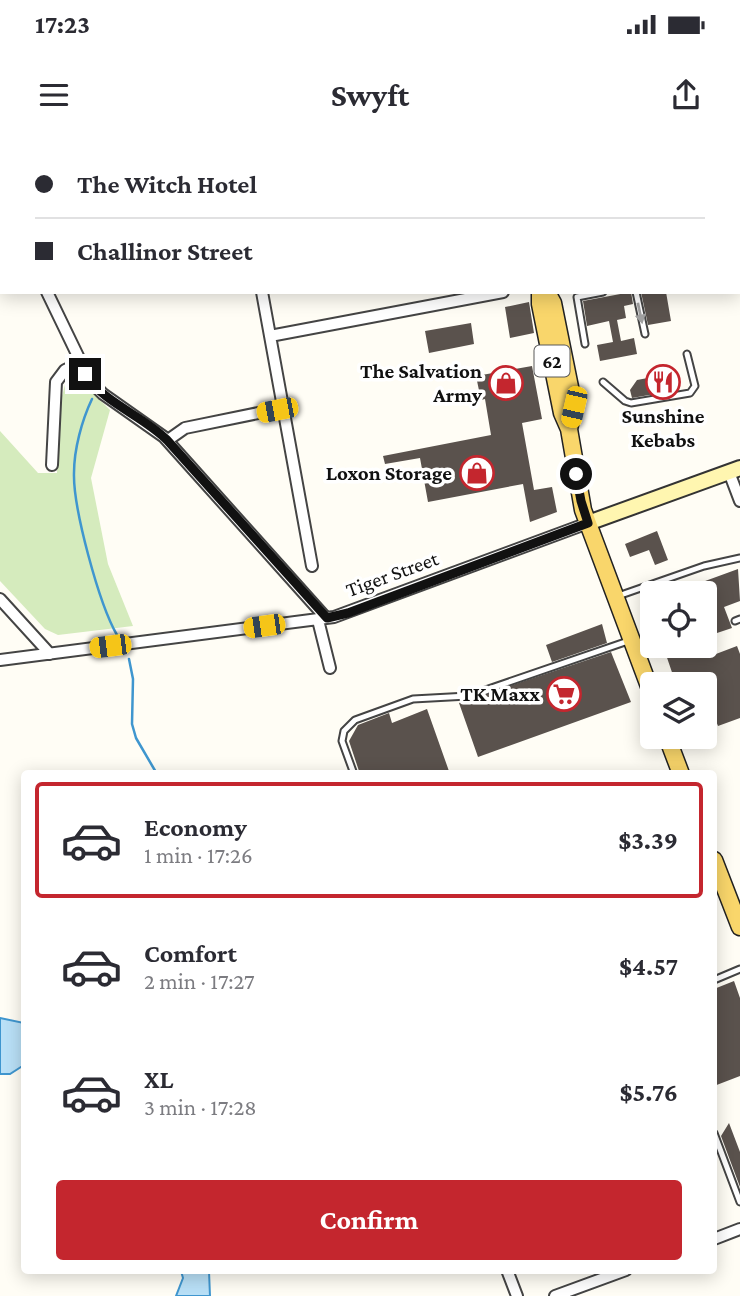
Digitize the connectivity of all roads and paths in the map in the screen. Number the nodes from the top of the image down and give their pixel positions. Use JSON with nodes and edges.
{"nodes":[{"id":1,"x":48,"y":294,"type":"edge"},
{"id":2,"x":262,"y":294,"type":"edge"},
{"id":3,"x":473,"y":294,"type":"edge"},
{"id":4,"x":493,"y":294,"type":"edge"},
{"id":5,"x":540,"y":294,"type":"edge"},
{"id":6,"x":548,"y":294,"type":"edge"},
{"id":7,"x":593,"y":294,"type":"edge"},
{"id":8,"x":636,"y":294,"type":"edge"},
{"id":9,"x":464,"y":300,"type":"junction"},
{"id":10,"x":645,"y":334,"type":"dead end"},
{"id":11,"x":270,"y":336,"type":"junction"},
{"id":12,"x":585,"y":344,"type":"dead end"},
{"id":13,"x":687,"y":354,"type":"dead end"},
{"id":14,"x":80,"y":363,"type":"junction"},
{"id":15,"x":603,"y":382,"type":"dead end"},
{"id":16,"x":283,"y":408,"type":"junction"},
{"id":17,"x":569,"y":429,"type":"junction"},
{"id":18,"x":167,"y":440,"type":"junction"},
{"id":19,"x":51,"y":465,"type":"dead end"},
{"id":20,"x":735,"y":470,"type":"edge"},
{"id":21,"x":740,"y":501,"type":"edge"},
{"id":22,"x":588,"y":523,"type":"junction"},
{"id":23,"x":740,"y":558,"type":"edge"},
{"id":24,"x":312,"y":566,"type":"dead end"},
{"id":25,"x":615,"y":597,"type":"junction"},
{"id":26,"x":0,"y":599,"type":"edge"},
{"id":27,"x":322,"y":619,"type":"junction"},
{"id":28,"x":631,"y":640,"type":"junction"},
{"id":29,"x":50,"y":653,"type":"junction"},
{"id":30,"x":0,"y":660,"type":"edge"},
{"id":31,"x":330,"y":668,"type":"dead end"},
{"id":32,"x":643,"y":672,"type":"edge"},
{"id":33,"x":440,"y":698,"type":"junction"},
{"id":34,"x":443,"y":705,"type":"dead end"},
{"id":35,"x":672,"y":749,"type":"edge"},
{"id":36,"x":353,"y":770,"type":"edge"},
{"id":37,"x":679,"y":770,"type":"edge"},
{"id":38,"x":717,"y":871,"type":"edge"},
{"id":39,"x":740,"y":927,"type":"edge"},
{"id":40,"x":740,"y":969,"type":"edge"},
{"id":41,"x":717,"y":979,"type":"edge"},
{"id":42,"x":717,"y":1141,"type":"edge"},
{"id":43,"x":740,"y":1202,"type":"edge"},
{"id":44,"x":739,"y":1234,"type":"edge"},
{"id":45,"x":717,"y":1238,"type":"edge"},
{"id":46,"x":509,"y":1274,"type":"edge"},
{"id":47,"x":615,"y":1274,"type":"edge"},
{"id":48,"x":517,"y":1296,"type":"edge"},
{"id":49,"x":555,"y":1296,"type":"edge"}],
"edges":[{"from":1,"to":14,"type":"street"},
{"from":2,"to":11,"type":"street"},
{"from":3,"to":9,"type":"street"},
{"from":4,"to":9,"type":"street"},
{"from":5,"to":17,"type":"main road","number":"62"},
{"from":6,"to":17,"type":"main road","number":"62"},
{"from":7,"to":12,"type":"lane"},
{"from":8,"to":10,"type":"lane","one_way":true},
{"from":9,"to":11,"type":"street"},
{"from":11,"to":16,"type":"street"},
{"from":13,"to":15,"type":"lane"},
{"from":14,"to":18,"type":"street"},
{"from":14,"to":19,"type":"street"},
{"from":16,"to":18,"type":"street"},
{"from":16,"to":24,"type":"street"},
{"from":17,"to":22,"type":"main road","number":"62"},
{"from":18,"to":27,"type":"street"},
{"from":20,"to":21,"type":"street"},
{"from":20,"to":22,"type":"street","name":"Tiger Street"},
{"from":22,"to":25,"type":"main road","number":"62"},
{"from":22,"to":27,"type":"street","name":"Tiger Street"},
{"from":23,"to":25,"type":"lane"},
{"from":25,"to":28,"type":"main road","number":"62"},
{"from":26,"to":29,"type":"street"},
{"from":27,"to":29,"type":"street","name":"Tiger Street"},
{"from":27,"to":31,"type":"street"},
{"from":28,"to":32,"type":"main road","number":"62"},
{"from":28,"to":33,"type":"lane"},
{"from":29,"to":30,"type":"street","name":"Tiger Street"},
{"from":33,"to":34,"type":"lane"},
{"from":33,"to":36,"type":"lane"},
{"from":35,"to":37,"type":"main road"},
{"from":38,"to":39,"type":"main road"},
{"from":40,"to":41,"type":"lane"},
{"from":42,"to":43,"type":"lane"},
{"from":44,"to":45,"type":"street"},
{"from":46,"to":48,"type":"street"},
{"from":47,"to":49,"type":"street"}]}
